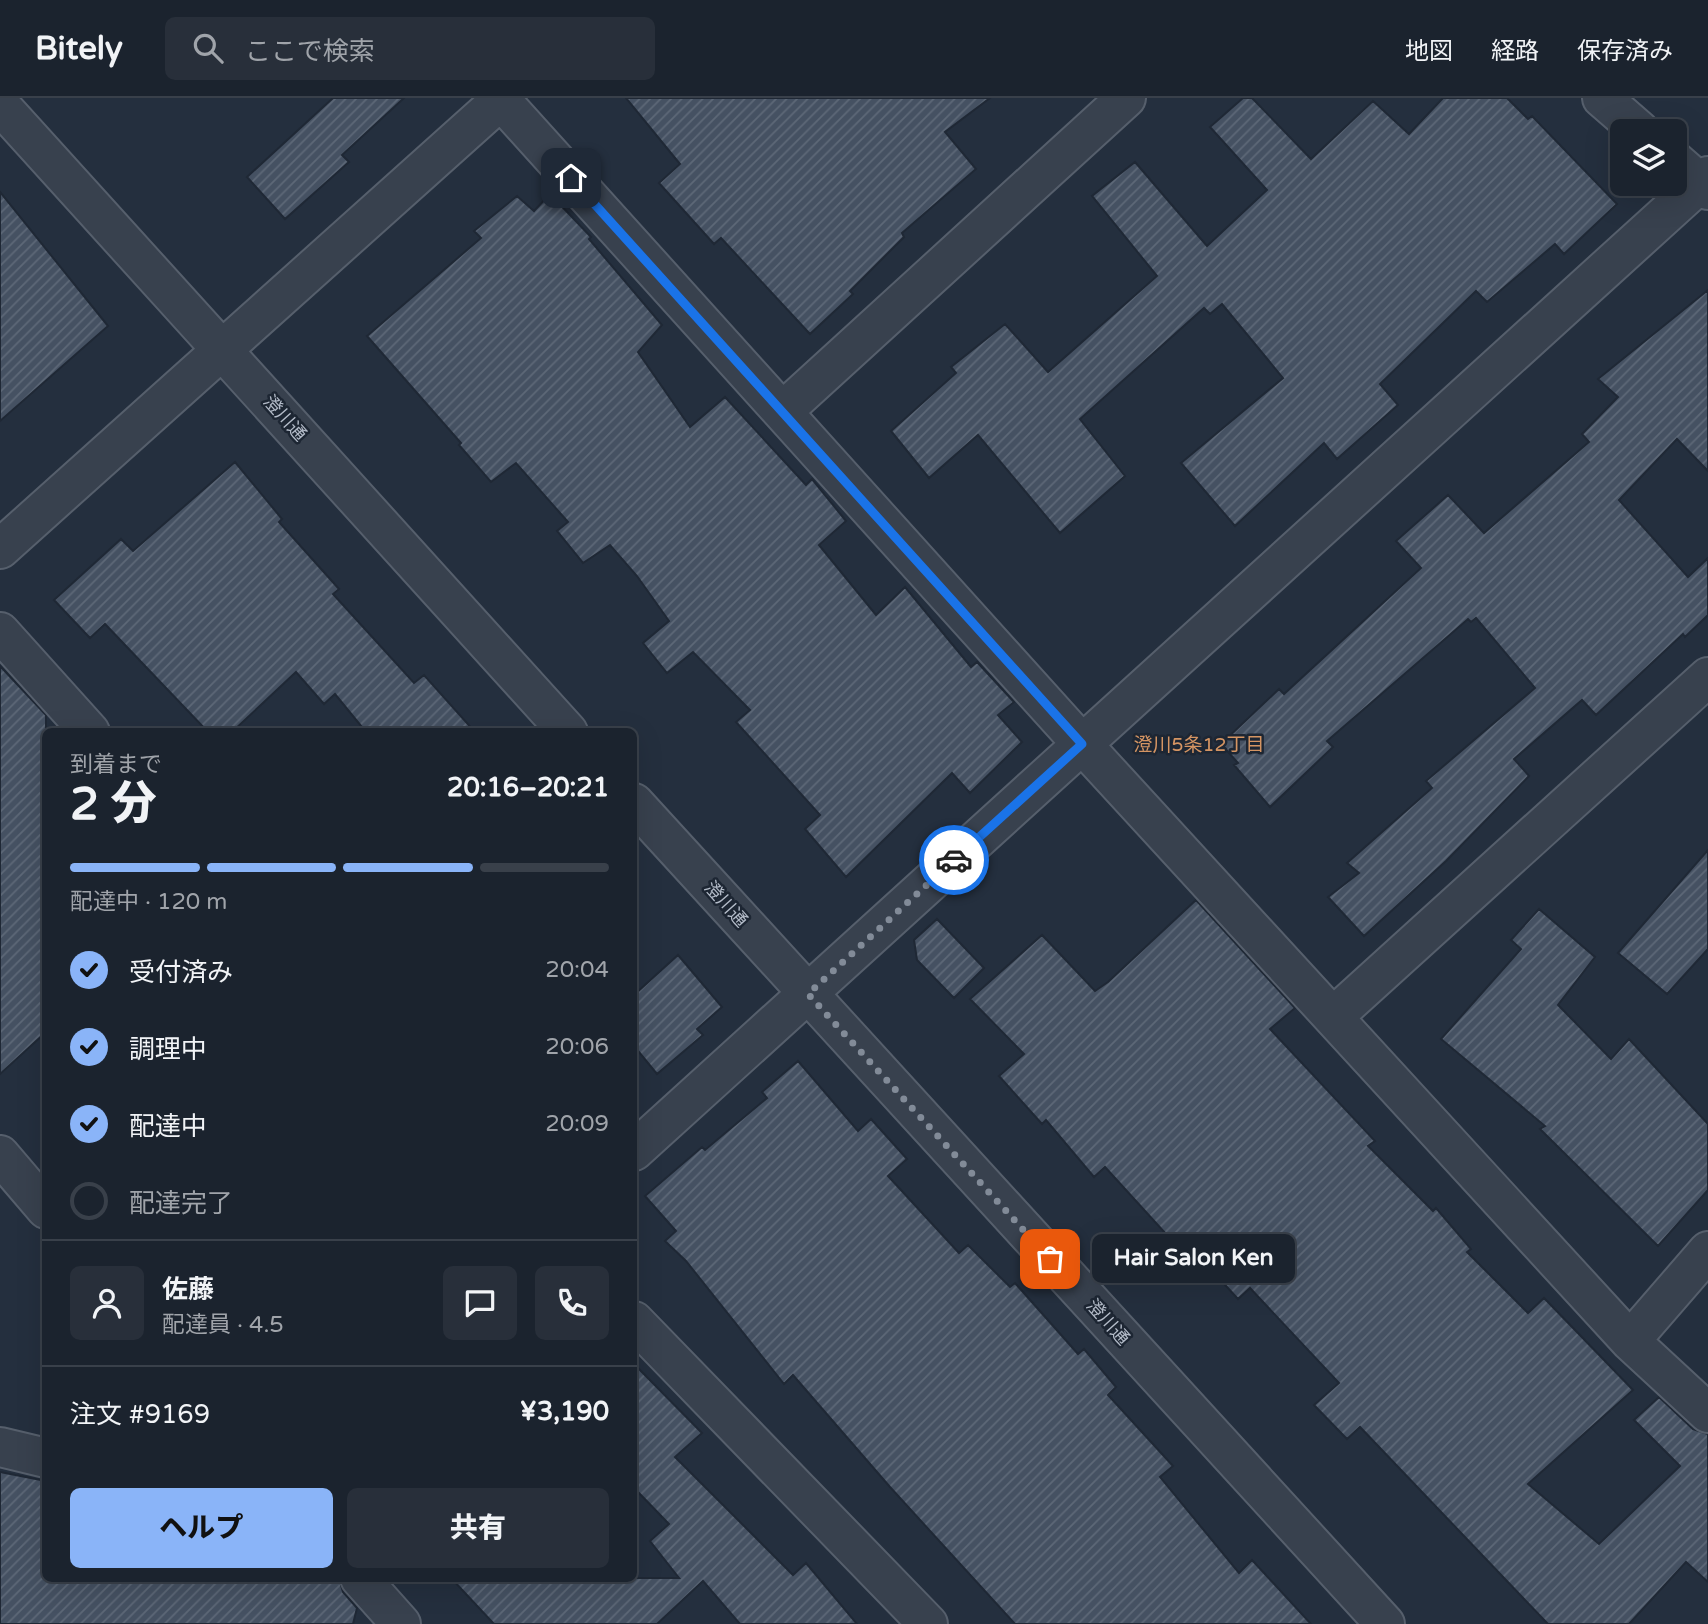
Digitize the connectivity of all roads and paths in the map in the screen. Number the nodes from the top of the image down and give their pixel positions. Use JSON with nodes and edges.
{"nodes":[{"id":1,"x":1126,"y":98,"type":"edge"},
{"id":2,"x":1602,"y":98,"type":"edge"},
{"id":3,"x":501,"y":99,"type":"edge"},
{"id":4,"x":0,"y":105,"type":"edge"},
{"id":5,"x":1626,"y":119,"type":"edge"},
{"id":6,"x":1698,"y":178,"type":"edge"},
{"id":7,"x":222,"y":349,"type":"junction"},
{"id":8,"x":783,"y":411,"type":"junction"},
{"id":9,"x":0,"y":549,"type":"edge"},
{"id":10,"x":0,"y":632,"type":"edge"},
{"id":11,"x":1708,"y":677,"type":"edge"},
{"id":12,"x":86,"y":728,"type":"edge"},
{"id":13,"x":564,"y":728,"type":"edge"},
{"id":14,"x":1082,"y":744,"type":"junction"},
{"id":15,"x":637,"y":806,"type":"edge"},
{"id":16,"x":808,"y":994,"type":"junction"},
{"id":17,"x":1334,"y":1016,"type":"junction"},
{"id":18,"x":637,"y":1149,"type":"edge"},
{"id":19,"x":0,"y":1154,"type":"edge"},
{"id":20,"x":42,"y":1204,"type":"edge"},
{"id":21,"x":1708,"y":1251,"type":"edge"},
{"id":22,"x":637,"y":1324,"type":"edge"},
{"id":23,"x":1630,"y":1341,"type":"junction"},
{"id":24,"x":1708,"y":1413,"type":"edge"},
{"id":25,"x":0,"y":1447,"type":"edge"},
{"id":26,"x":42,"y":1457,"type":"edge"},
{"id":27,"x":364,"y":1582,"type":"edge"},
{"id":28,"x":401,"y":1624,"type":"edge"},
{"id":29,"x":928,"y":1624,"type":"edge"},
{"id":30,"x":1385,"y":1624,"type":"edge"}],
"edges":[{"from":1,"to":8,"type":"street"},
{"from":2,"to":5,"type":"street"},
{"from":3,"to":7,"type":"street"},
{"from":3,"to":8,"type":"street"},
{"from":4,"to":7,"type":"street","name":"澄川通"},
{"from":6,"to":14,"type":"street"},
{"from":7,"to":9,"type":"street"},
{"from":7,"to":13,"type":"street","name":"澄川通"},
{"from":8,"to":14,"type":"street"},
{"from":10,"to":12,"type":"street"},
{"from":11,"to":17,"type":"street"},
{"from":14,"to":16,"type":"street"},
{"from":14,"to":17,"type":"street"},
{"from":15,"to":16,"type":"street","name":"澄川通"},
{"from":16,"to":18,"type":"street"},
{"from":16,"to":30,"type":"street","name":"澄川通"},
{"from":17,"to":23,"type":"street"},
{"from":19,"to":20,"type":"street"},
{"from":21,"to":23,"type":"street"},
{"from":22,"to":29,"type":"street"},
{"from":23,"to":24,"type":"street"},
{"from":25,"to":26,"type":"street"},
{"from":27,"to":28,"type":"street"}]}
